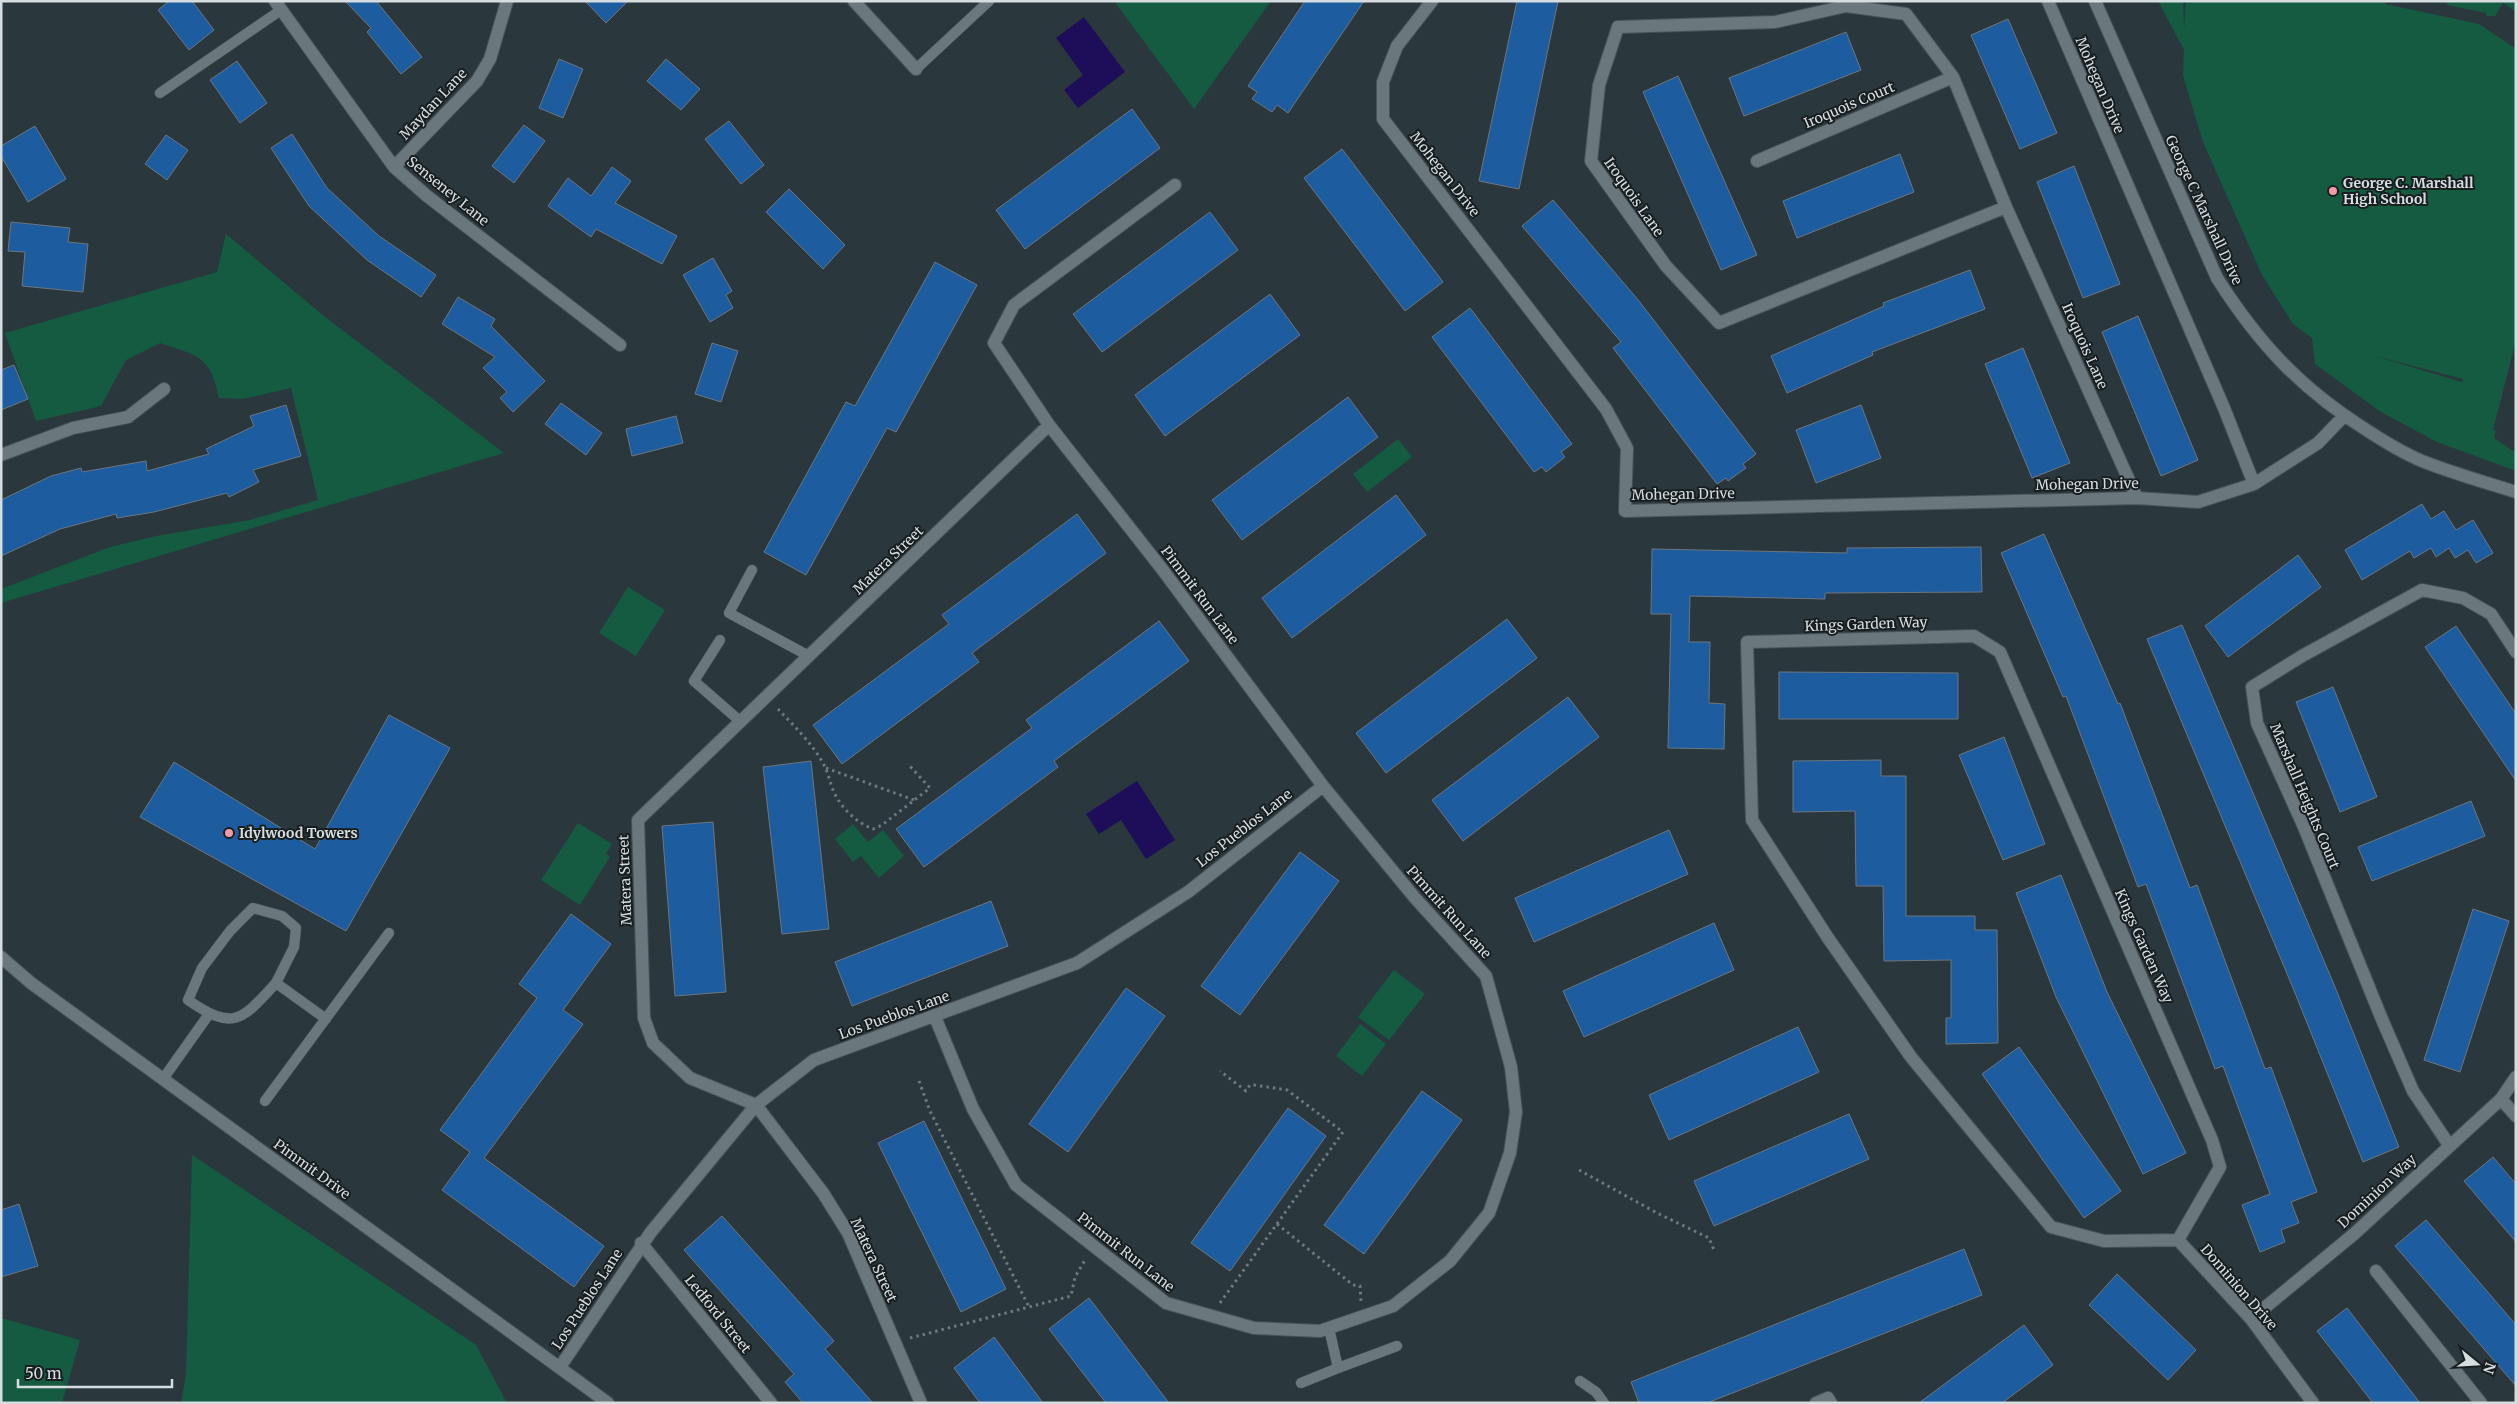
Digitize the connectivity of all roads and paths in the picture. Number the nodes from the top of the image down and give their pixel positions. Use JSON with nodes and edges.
{"nodes":[{"id":1,"x":507,"y":1,"type":"edge"},
{"id":2,"x":854,"y":1,"type":"edge"},
{"id":3,"x":988,"y":1,"type":"edge"},
{"id":4,"x":1432,"y":1,"type":"edge"},
{"id":5,"x":2048,"y":1,"type":"edge"},
{"id":6,"x":2095,"y":1,"type":"edge"},
{"id":7,"x":278,"y":6,"type":"edge"},
{"id":8,"x":916,"y":69,"type":"joint"},
{"id":9,"x":1953,"y":77,"type":"junction"},
{"id":10,"x":160,"y":93,"type":"dead end"},
{"id":11,"x":1757,"y":161,"type":"dead end"},
{"id":12,"x":394,"y":168,"type":"junction"},
{"id":13,"x":1175,"y":185,"type":"dead end"},
{"id":14,"x":2006,"y":207,"type":"junction"},
{"id":15,"x":620,"y":345,"type":"dead end"},
{"id":16,"x":164,"y":390,"type":"dead end"},
{"id":17,"x":2344,"y":416,"type":"junction"},
{"id":18,"x":1049,"y":425,"type":"junction"},
{"id":19,"x":1,"y":455,"type":"edge"},
{"id":20,"x":2254,"y":484,"type":"junction"},
{"id":21,"x":2516,"y":492,"type":"edge"},
{"id":22,"x":2137,"y":498,"type":"junction"},
{"id":23,"x":752,"y":570,"type":"dead end"},
{"id":24,"x":720,"y":640,"type":"dead end"},
{"id":25,"x":2516,"y":652,"type":"edge"},
{"id":26,"x":809,"y":656,"type":"junction"},
{"id":27,"x":767,"y":697,"type":"junction"},
{"id":28,"x":741,"y":722,"type":"junction"},
{"id":29,"x":908,"y":764,"type":"dead end"},
{"id":30,"x":826,"y":767,"type":"junction"},
{"id":31,"x":1323,"y":786,"type":"junction"},
{"id":32,"x":915,"y":800,"type":"junction"},
{"id":33,"x":389,"y":933,"type":"dead end"},
{"id":34,"x":1,"y":957,"type":"edge"},
{"id":35,"x":276,"y":983,"type":"junction"},
{"id":36,"x":208,"y":1014,"type":"junction"},
{"id":37,"x":935,"y":1017,"type":"junction"},
{"id":38,"x":326,"y":1019,"type":"junction"},
{"id":39,"x":1220,"y":1071,"type":"dead end"},
{"id":40,"x":2516,"y":1077,"type":"edge"},
{"id":41,"x":163,"y":1079,"type":"junction"},
{"id":42,"x":919,"y":1081,"type":"dead end"},
{"id":43,"x":2501,"y":1099,"type":"junction"},
{"id":44,"x":265,"y":1101,"type":"dead end"},
{"id":45,"x":756,"y":1105,"type":"junction"},
{"id":46,"x":2516,"y":1116,"type":"edge"},
{"id":47,"x":2449,"y":1145,"type":"junction"},
{"id":48,"x":1579,"y":1170,"type":"dead end"},
{"id":49,"x":1277,"y":1224,"type":"junction"},
{"id":50,"x":2178,"y":1240,"type":"junction"},
{"id":51,"x":642,"y":1243,"type":"junction"},
{"id":52,"x":1093,"y":1246,"type":"junction"},
{"id":53,"x":1714,"y":1250,"type":"dead end"},
{"id":54,"x":2376,"y":1271,"type":"dead end"},
{"id":55,"x":1029,"y":1307,"type":"junction"},
{"id":56,"x":1363,"y":1316,"type":"junction"},
{"id":57,"x":1214,"y":1317,"type":"junction"},
{"id":58,"x":2251,"y":1318,"type":"junction"},
{"id":59,"x":1329,"y":1328,"type":"junction"},
{"id":60,"x":894,"y":1341,"type":"junction"},
{"id":61,"x":1397,"y":1346,"type":"dead end"},
{"id":62,"x":560,"y":1368,"type":"junction"},
{"id":63,"x":1338,"y":1368,"type":"junction"},
{"id":64,"x":1580,"y":1381,"type":"dead end"},
{"id":65,"x":1302,"y":1383,"type":"dead end"},
{"id":66,"x":608,"y":1403,"type":"edge"},
{"id":67,"x":771,"y":1403,"type":"edge"},
{"id":68,"x":921,"y":1403,"type":"edge"},
{"id":69,"x":1604,"y":1403,"type":"edge"},
{"id":70,"x":1816,"y":1403,"type":"edge"},
{"id":71,"x":1831,"y":1403,"type":"edge"},
{"id":72,"x":2313,"y":1403,"type":"edge"},
{"id":73,"x":2481,"y":1403,"type":"edge"}],
"edges":[{"from":1,"to":12,"type":"street","name":"Maydan Lane"},
{"from":2,"to":8,"type":"street"},
{"from":3,"to":8,"type":"lane"},
{"from":4,"to":22,"type":"street","name":"Mohegan Drive"},
{"from":5,"to":20,"type":"street","name":"Mohegan Drive"},
{"from":6,"to":17,"type":"street","name":"George C Marshall Drive"},
{"from":7,"to":10,"type":"lane"},
{"from":7,"to":12,"type":"street","name":"Senseney Lane"},
{"from":9,"to":11,"type":"street","name":"Iroquois Court"},
{"from":9,"to":14,"type":"street","name":"Iroquois Lane"},
{"from":9,"to":14,"type":"street","name":"Iroquois Lane"},
{"from":12,"to":15,"type":"street","name":"Senseney Lane"},
{"from":13,"to":18,"type":"street","name":"Pimmit Run Lane"},
{"from":14,"to":22,"type":"street","name":"Iroquois Lane"},
{"from":16,"to":19,"type":"street"},
{"from":17,"to":20,"type":"street","name":"Mohegan Drive"},
{"from":17,"to":21,"type":"street","name":"George C Marshall Drive"},
{"from":18,"to":26,"type":"street","name":"Matera Street"},
{"from":18,"to":31,"type":"street","name":"Pimmit Run Lane"},
{"from":20,"to":22,"type":"street","name":"Mohegan Drive"},
{"from":23,"to":26,"type":"lane"},
{"from":24,"to":28,"type":"lane"},
{"from":25,"to":47,"type":"street","name":"Marshall Heights Court"},
{"from":26,"to":27,"type":"street","name":"Matera Street"},
{"from":27,"to":28,"type":"street","name":"Matera Street"},
{"from":27,"to":30,"type":"path"},
{"from":28,"to":45,"type":"street","name":"Matera Street"},
{"from":29,"to":32,"type":"path"},
{"from":30,"to":32,"type":"path"},
{"from":30,"to":32,"type":"path"},
{"from":31,"to":37,"type":"street","name":"Los Pueblos Lane"},
{"from":31,"to":56,"type":"street","name":"Pimmit Run Lane"},
{"from":33,"to":38,"type":"lane"},
{"from":34,"to":41,"type":"street","name":"Pimmit Drive"},
{"from":35,"to":36,"type":"lane"},
{"from":35,"to":36,"type":"lane"},
{"from":35,"to":38,"type":"lane"},
{"from":36,"to":41,"type":"lane"},
{"from":37,"to":45,"type":"street","name":"Los Pueblos Lane"},
{"from":37,"to":52,"type":"street","name":"Pimmit Run Lane"},
{"from":38,"to":44,"type":"lane"},
{"from":39,"to":49,"type":"path"},
{"from":40,"to":43,"type":"street","name":"Dominion Way"},
{"from":41,"to":62,"type":"street","name":"Pimmit Drive"},
{"from":42,"to":55,"type":"path"},
{"from":43,"to":46,"type":"street"},
{"from":43,"to":47,"type":"street","name":"Dominion Way"},
{"from":45,"to":51,"type":"street","name":"Los Pueblos Lane"},
{"from":45,"to":60,"type":"street","name":"Matera Street"},
{"from":47,"to":58,"type":"street","name":"Dominion Way"},
{"from":48,"to":53,"type":"path"},
{"from":49,"to":56,"type":"path"},
{"from":49,"to":57,"type":"path"},
{"from":50,"to":50,"type":"street","name":"Kings Garden Way"},
{"from":50,"to":58,"type":"street","name":"Dominion Drive"},
{"from":51,"to":62,"type":"street","name":"Los Pueblos Lane"},
{"from":51,"to":67,"type":"street","name":"Ledford Street"},
{"from":52,"to":55,"type":"path"},
{"from":52,"to":57,"type":"street","name":"Pimmit Run Lane"},
{"from":54,"to":73,"type":"street"},
{"from":55,"to":60,"type":"path"},
{"from":56,"to":59,"type":"street","name":"Pimmit Run Lane"},
{"from":57,"to":59,"type":"street","name":"Pimmit Run Lane"},
{"from":58,"to":72,"type":"street","name":"Dominion Drive"},
{"from":59,"to":63,"type":"lane"},
{"from":60,"to":68,"type":"street","name":"Matera Street"},
{"from":61,"to":63,"type":"lane"},
{"from":62,"to":66,"type":"street","name":"Pimmit Drive"},
{"from":63,"to":65,"type":"lane"},
{"from":64,"to":69,"type":"lane"},
{"from":70,"to":71,"type":"street"}]}
